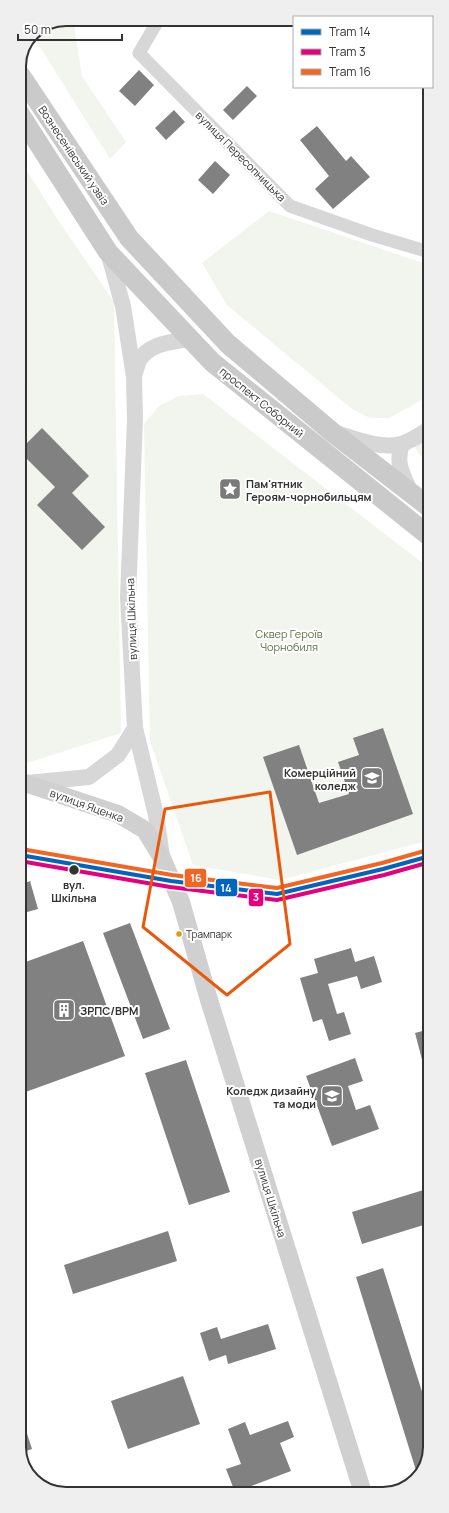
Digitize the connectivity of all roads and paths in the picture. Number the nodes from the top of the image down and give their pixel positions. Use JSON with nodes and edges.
{"nodes":[{"id":1,"x":155,"y":26,"type":"edge"},
{"id":2,"x":26,"y":84,"type":"edge"},
{"id":3,"x":26,"y":124,"type":"edge"},
{"id":4,"x":129,"y":238,"type":"joint"},
{"id":5,"x":423,"y":250,"type":"edge"},
{"id":6,"x":108,"y":252,"type":"junction"},
{"id":7,"x":190,"y":339,"type":"junction"},
{"id":8,"x":134,"y":377,"type":"junction"},
{"id":9,"x":332,"y":432,"type":"junction"},
{"id":10,"x":423,"y":432,"type":"edge"},
{"id":11,"x":402,"y":444,"type":"junction"},
{"id":12,"x":411,"y":493,"type":"junction"},
{"id":13,"x":423,"y":502,"type":"edge"},
{"id":14,"x":423,"y":531,"type":"edge"},
{"id":15,"x":135,"y":728,"type":"junction"},
{"id":16,"x":26,"y":782,"type":"edge"},
{"id":17,"x":26,"y":783,"type":"edge"},
{"id":18,"x":162,"y":858,"type":"junction"},
{"id":19,"x":180,"y":902,"type":"joint"},
{"id":20,"x":361,"y":1487,"type":"edge"}],
"edges":[{"from":1,"to":5,"type":"street","name":"вулиця Пересопницька"},
{"from":2,"to":4,"type":"main road","name":"Вознесенівський узвіз"},
{"from":3,"to":6,"type":"main road","name":"Вознесенівський узвіз"},
{"from":4,"to":9,"type":"main road","name":"проспект Соборний"},
{"from":6,"to":7,"type":"main road","name":"проспект Соборний"},
{"from":6,"to":8,"type":"street","name":"вулиця Шкільна"},
{"from":7,"to":8,"type":"street","name":"вулиця Шкільна"},
{"from":7,"to":14,"type":"main road","name":"проспект Соборний"},
{"from":8,"to":15,"type":"street","name":"вулиця Шкільна"},
{"from":9,"to":11,"type":"street"},
{"from":9,"to":12,"type":"main road","name":"проспект Соборний"},
{"from":10,"to":11,"type":"street"},
{"from":11,"to":12,"type":"street"},
{"from":12,"to":13,"type":"main road","name":"проспект Соборний"},
{"from":15,"to":16,"type":"street"},
{"from":15,"to":18,"type":"street","name":"вулиця Шкільна"},
{"from":17,"to":18,"type":"main road","name":"вулиця Яценка"},
{"from":18,"to":19,"type":"main road","name":"вулиця Яценка"},
{"from":19,"to":20,"type":"main road","name":"вулиця Шкільна"}]}
